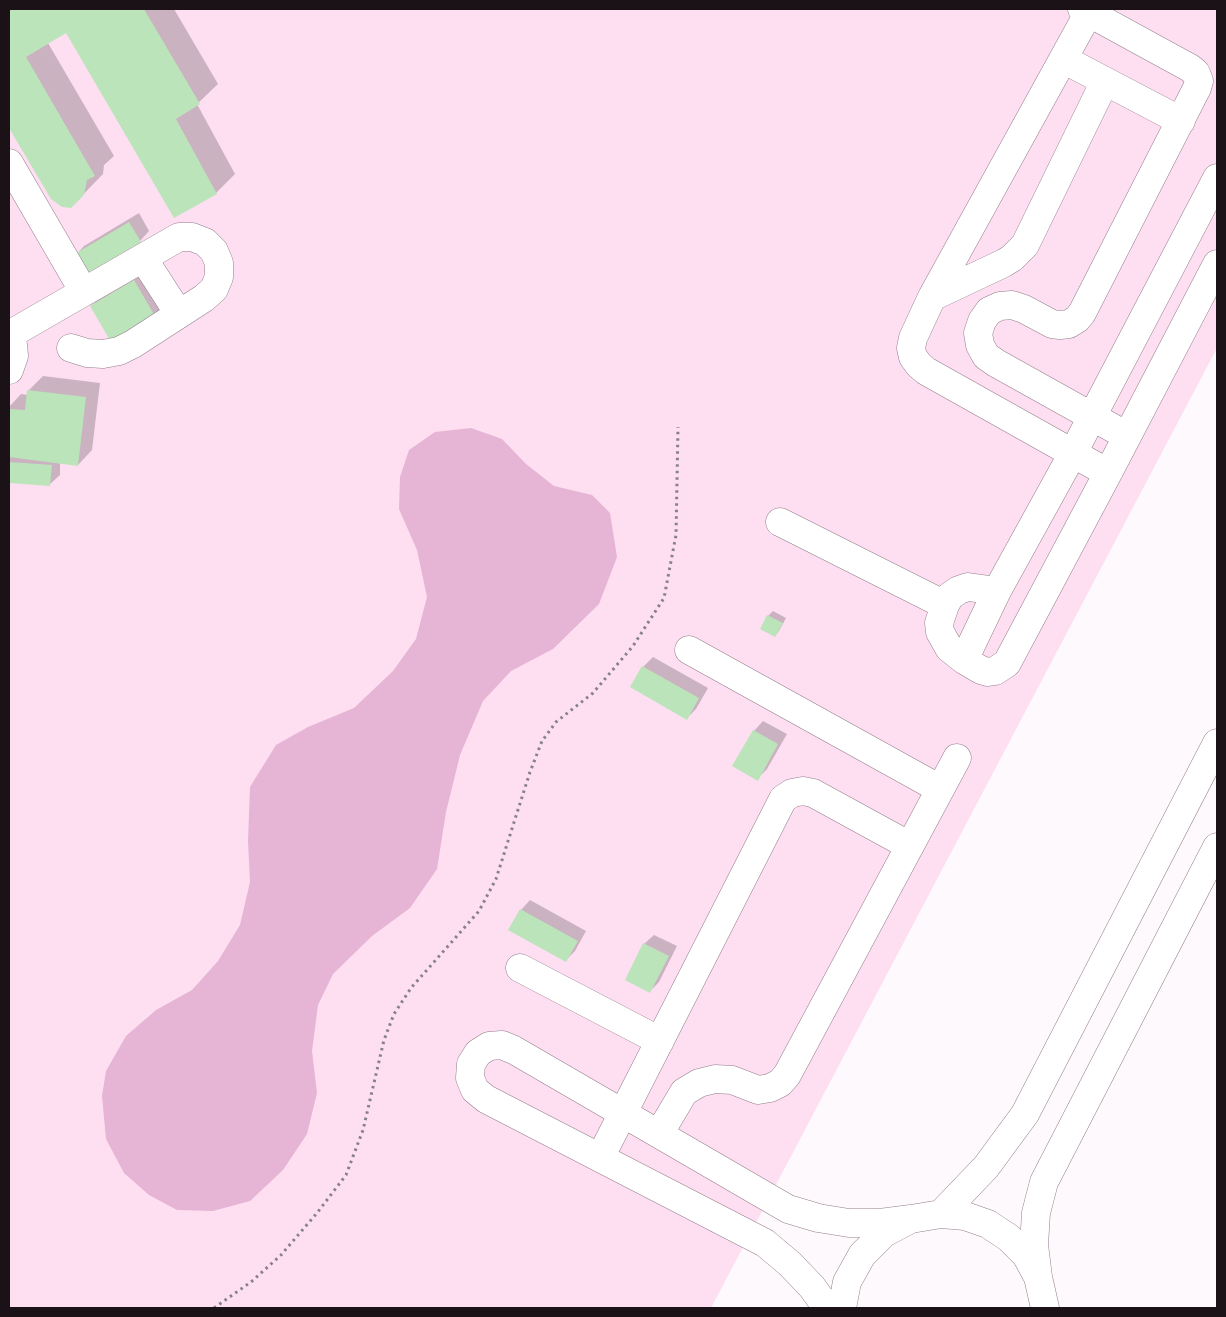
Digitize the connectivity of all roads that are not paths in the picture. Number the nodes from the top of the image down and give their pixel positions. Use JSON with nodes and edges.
{"nodes":[{"id":1,"x":1085,"y":11,"type":"edge"},
{"id":2,"x":1063,"y":60,"type":"junction"},
{"id":3,"x":1105,"y":82,"type":"junction"},
{"id":4,"x":1181,"y":121,"type":"junction"},
{"id":5,"x":9,"y":163,"type":"edge"},
{"id":6,"x":1217,"y":178,"type":"edge"},
{"id":7,"x":143,"y":258,"type":"junction"},
{"id":8,"x":1217,"y":264,"type":"edge"},
{"id":9,"x":84,"y":292,"type":"junction"},
{"id":10,"x":932,"y":297,"type":"junction"},
{"id":11,"x":179,"y":314,"type":"junction"},
{"id":12,"x":9,"y":336,"type":"edge"},
{"id":13,"x":71,"y":348,"type":"dead end"},
{"id":14,"x":9,"y":370,"type":"edge"},
{"id":15,"x":1092,"y":417,"type":"junction"},
{"id":16,"x":1128,"y":436,"type":"junction"},
{"id":17,"x":1073,"y":453,"type":"junction"},
{"id":18,"x":1108,"y":473,"type":"junction"},
{"id":19,"x":780,"y":522,"type":"dead end"},
{"id":20,"x":997,"y":591,"type":"junction"},
{"id":21,"x":945,"y":605,"type":"junction"},
{"id":22,"x":689,"y":650,"type":"dead end"},
{"id":23,"x":964,"y":660,"type":"junction"},
{"id":24,"x":1217,"y":743,"type":"edge"},
{"id":25,"x":957,"y":758,"type":"dead end"},
{"id":26,"x":940,"y":789,"type":"junction"},
{"id":27,"x":910,"y":846,"type":"junction"},
{"id":28,"x":1217,"y":847,"type":"edge"},
{"id":29,"x":520,"y":968,"type":"dead end"},
{"id":30,"x":660,"y":1040,"type":"junction"},
{"id":31,"x":624,"y":1113,"type":"junction"},
{"id":32,"x":659,"y":1134,"type":"junction"},
{"id":33,"x":600,"y":1158,"type":"junction"},
{"id":34,"x":941,"y":1214,"type":"junction"},
{"id":35,"x":911,"y":1219,"type":"junction"},
{"id":36,"x":1038,"y":1277,"type":"junction"},
{"id":37,"x":827,"y":1308,"type":"edge"},
{"id":38,"x":842,"y":1308,"type":"edge"},
{"id":39,"x":1046,"y":1308,"type":"edge"}],
"edges":[{"from":1,"to":2,"type":"street"},
{"from":1,"to":4,"type":"street"},
{"from":2,"to":3,"type":"street"},
{"from":2,"to":10,"type":"street"},
{"from":3,"to":4,"type":"street"},
{"from":3,"to":10,"type":"street"},
{"from":4,"to":15,"type":"street"},
{"from":5,"to":9,"type":"street"},
{"from":6,"to":15,"type":"street"},
{"from":7,"to":9,"type":"street"},
{"from":7,"to":11,"type":"street"},
{"from":7,"to":11,"type":"street"},
{"from":8,"to":16,"type":"street"},
{"from":9,"to":12,"type":"street"},
{"from":10,"to":17,"type":"street"},
{"from":11,"to":13,"type":"street"},
{"from":12,"to":14,"type":"street"},
{"from":15,"to":16,"type":"street"},
{"from":15,"to":17,"type":"street"},
{"from":16,"to":18,"type":"street"},
{"from":17,"to":18,"type":"street"},
{"from":17,"to":20,"type":"street"},
{"from":18,"to":23,"type":"street"},
{"from":19,"to":21,"type":"street"},
{"from":20,"to":21,"type":"street"},
{"from":20,"to":23,"type":"street"},
{"from":21,"to":23,"type":"street"},
{"from":22,"to":26,"type":"street"},
{"from":24,"to":34,"type":"street"},
{"from":25,"to":26,"type":"street"},
{"from":26,"to":27,"type":"street"},
{"from":27,"to":30,"type":"street"},
{"from":27,"to":32,"type":"street"},
{"from":28,"to":36,"type":"street"},
{"from":29,"to":30,"type":"street"},
{"from":30,"to":31,"type":"street"},
{"from":31,"to":32,"type":"street"},
{"from":31,"to":33,"type":"street"},
{"from":31,"to":33,"type":"street"},
{"from":32,"to":35,"type":"street"},
{"from":33,"to":37,"type":"street"},
{"from":34,"to":35,"type":"street"},
{"from":34,"to":36,"type":"street"},
{"from":35,"to":38,"type":"street"},
{"from":36,"to":39,"type":"street"}]}
